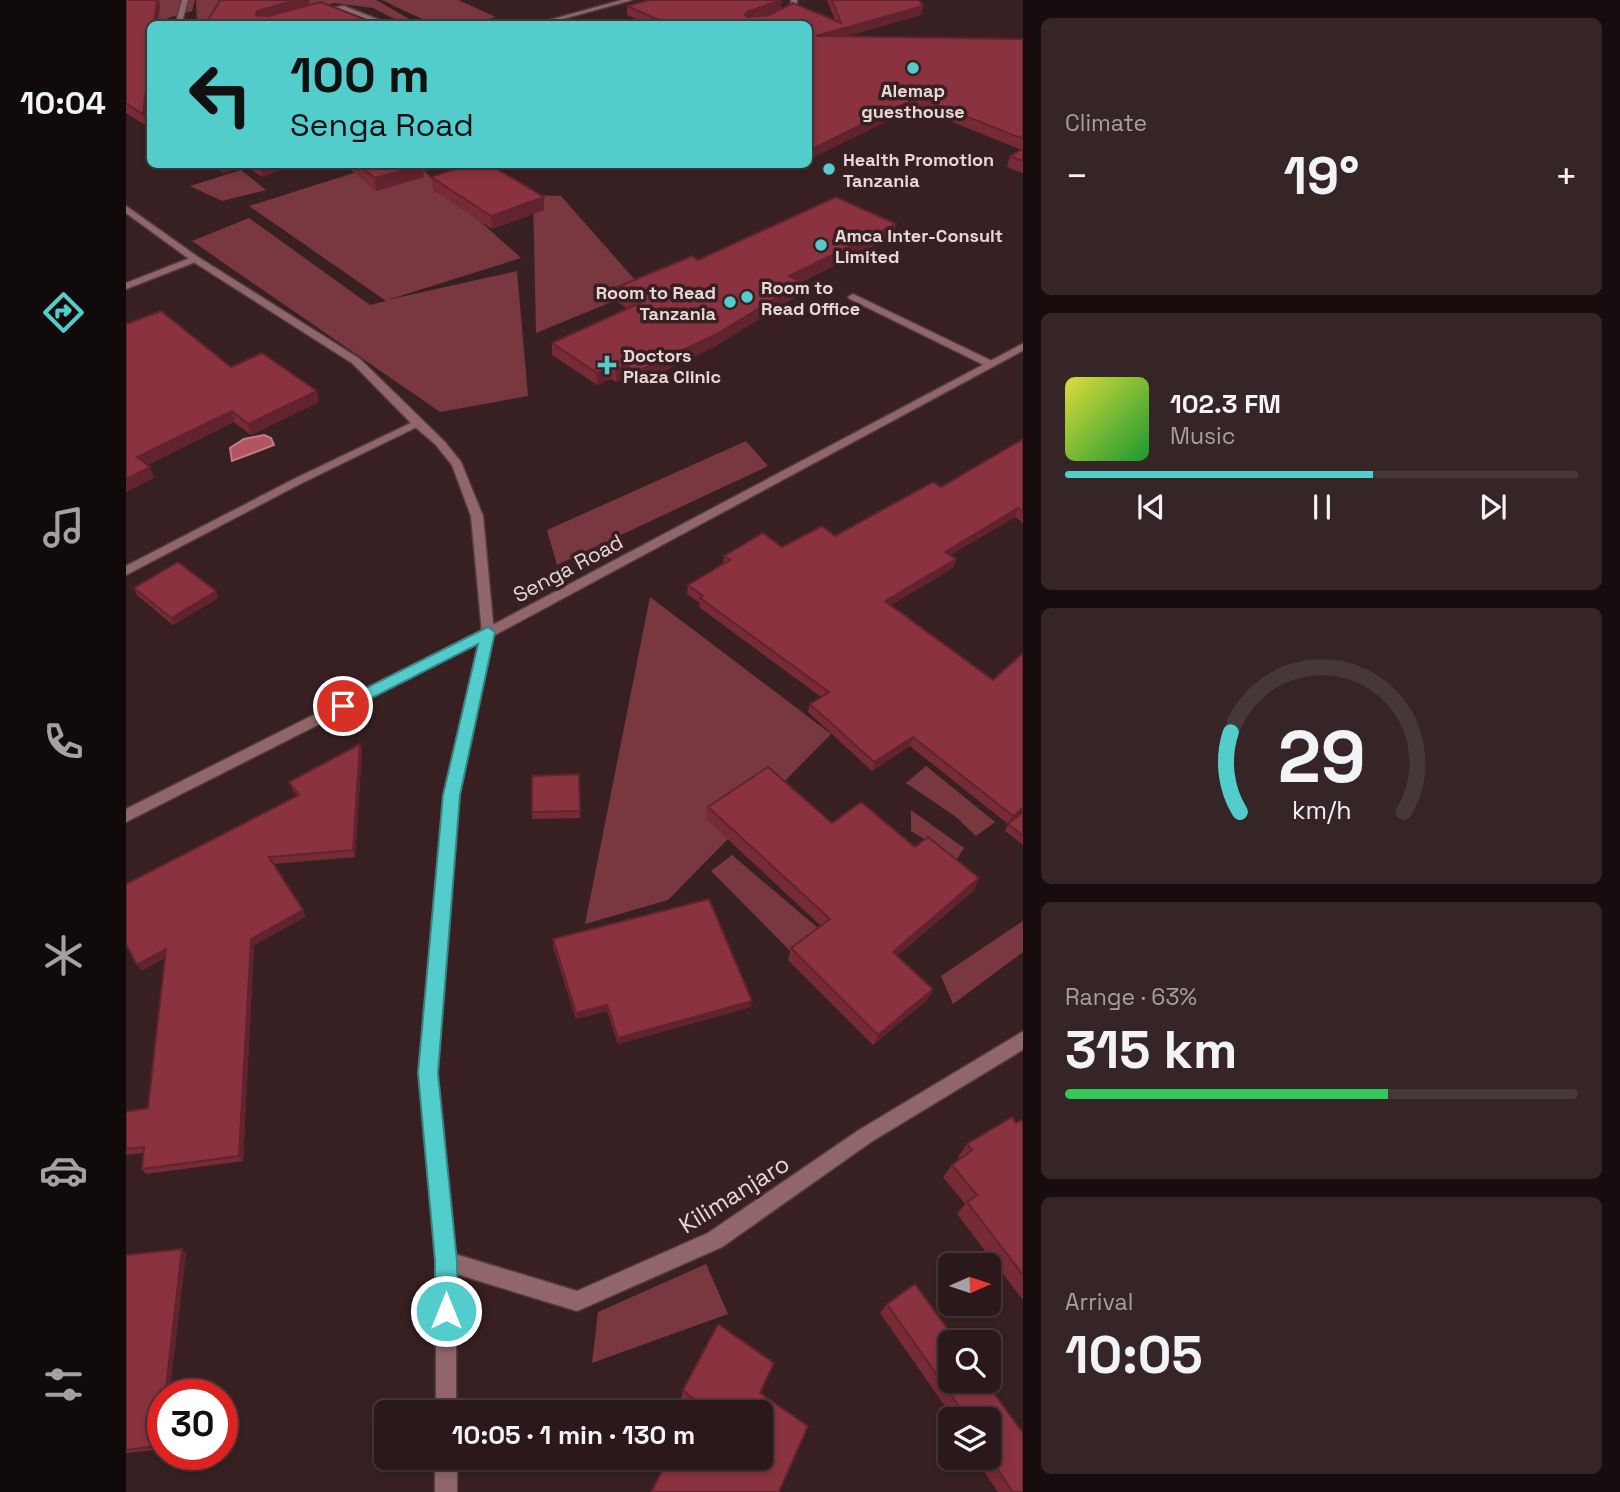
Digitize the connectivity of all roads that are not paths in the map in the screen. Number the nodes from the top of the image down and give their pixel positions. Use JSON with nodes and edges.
{"nodes":[{"id":1,"x":185,"y":0,"type":"edge"},
{"id":2,"x":629,"y":0,"type":"edge"},
{"id":3,"x":794,"y":0,"type":"edge"},
{"id":4,"x":303,"y":13,"type":"edge"},
{"id":5,"x":179,"y":21,"type":"edge"},
{"id":6,"x":377,"y":21,"type":"edge"},
{"id":7,"x":549,"y":21,"type":"edge"},
{"id":8,"x":759,"y":21,"type":"edge"},
{"id":9,"x":126,"y":209,"type":"edge"},
{"id":10,"x":195,"y":258,"type":"junction"},
{"id":11,"x":126,"y":286,"type":"edge"},
{"id":12,"x":853,"y":297,"type":"dead end"},
{"id":13,"x":1023,"y":346,"type":"edge"},
{"id":14,"x":990,"y":364,"type":"junction"},
{"id":15,"x":417,"y":424,"type":"junction"},
{"id":16,"x":126,"y":571,"type":"edge"},
{"id":17,"x":488,"y":632,"type":"junction"},
{"id":18,"x":126,"y":816,"type":"edge"},
{"id":19,"x":1020,"y":1049,"type":"edge"},
{"id":20,"x":446,"y":1261,"type":"junction"},
{"id":21,"x":446,"y":1400,"type":"edge"},
{"id":22,"x":446,"y":1470,"type":"edge"},
{"id":23,"x":446,"y":1492,"type":"edge"}],
"edges":[{"from":1,"to":5,"type":"street"},
{"from":2,"to":7,"type":"street"},
{"from":3,"to":8,"type":"street"},
{"from":4,"to":6,"type":"street"},
{"from":9,"to":10,"type":"street"},
{"from":10,"to":11,"type":"street"},
{"from":10,"to":15,"type":"street"},
{"from":12,"to":14,"type":"street"},
{"from":13,"to":14,"type":"street","name":"Senga Road"},
{"from":14,"to":17,"type":"street","name":"Senga Road"},
{"from":15,"to":16,"type":"street"},
{"from":15,"to":17,"type":"street"},
{"from":17,"to":18,"type":"street","name":"Senga Road"},
{"from":17,"to":20,"type":"street"},
{"from":19,"to":20,"type":"street","name":"Kilimanjaro"},
{"from":20,"to":21,"type":"street"},
{"from":22,"to":23,"type":"street"}]}
